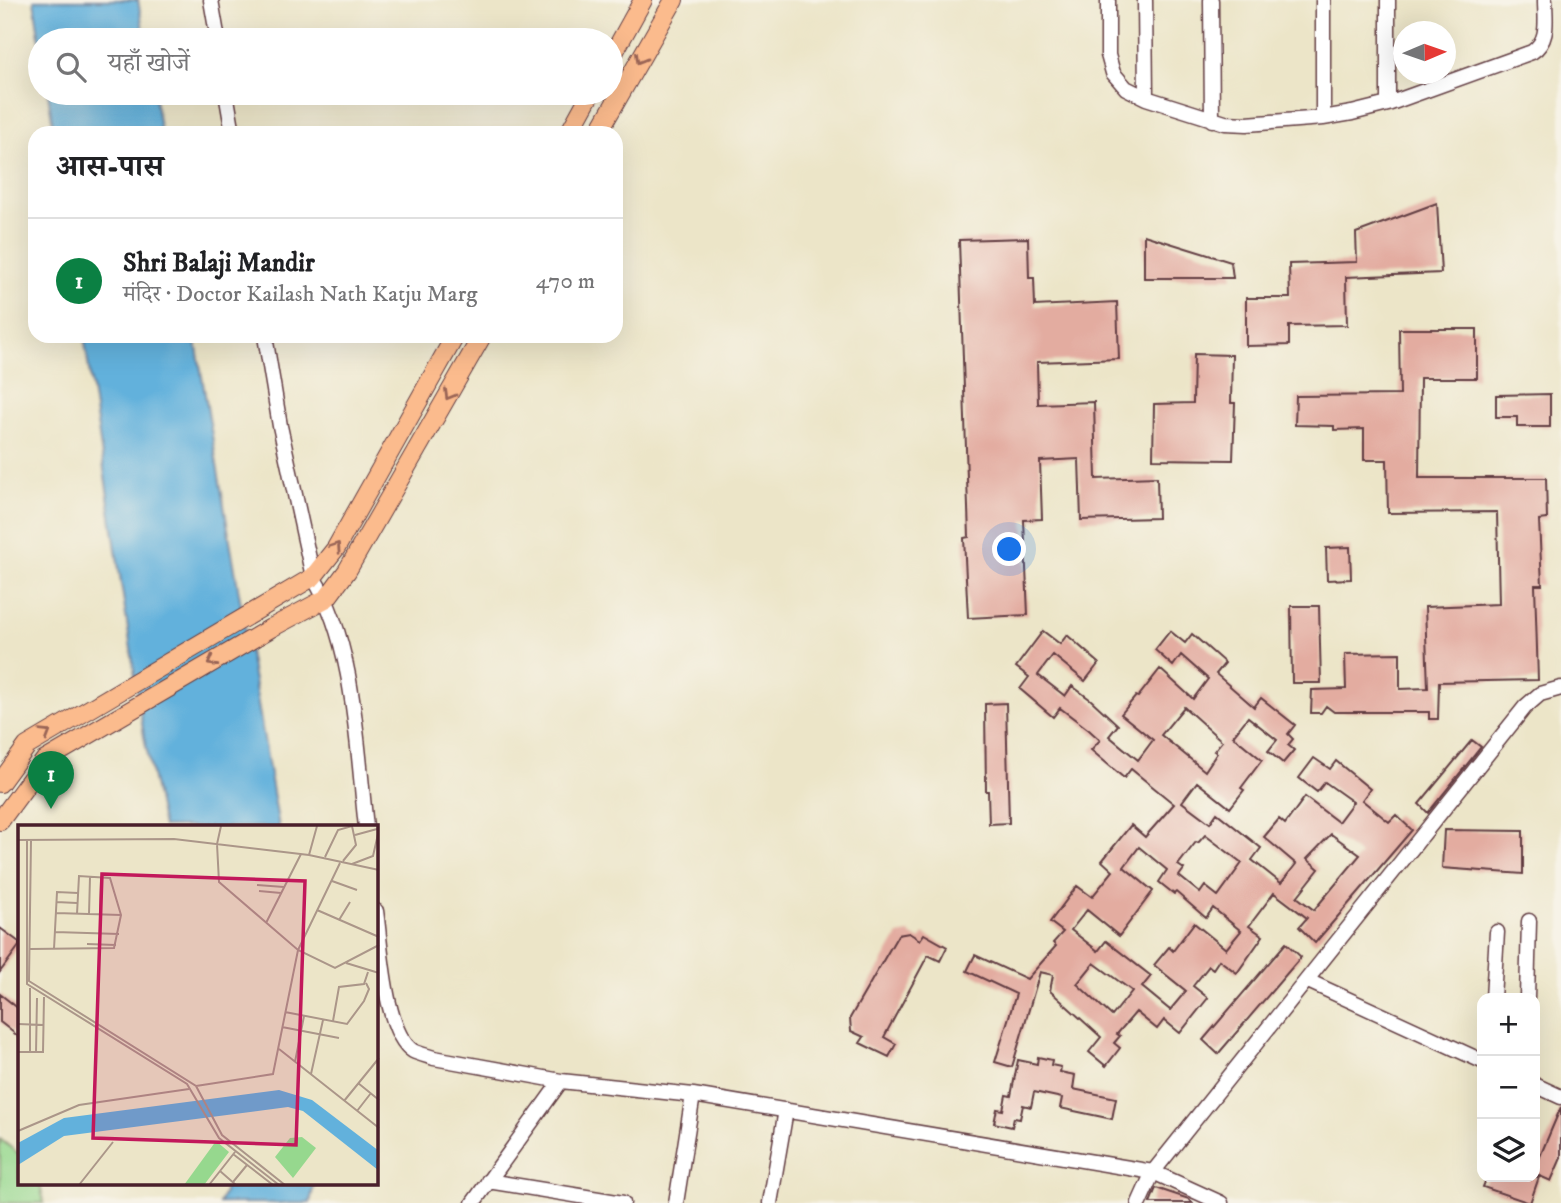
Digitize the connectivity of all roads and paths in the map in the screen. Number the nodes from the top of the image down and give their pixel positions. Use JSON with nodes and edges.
{"nodes":[{"id":1,"x":211,"y":0,"type":"edge"},
{"id":2,"x":643,"y":0,"type":"edge"},
{"id":3,"x":674,"y":0,"type":"edge"},
{"id":4,"x":1108,"y":0,"type":"edge"},
{"id":5,"x":1145,"y":0,"type":"edge"},
{"id":6,"x":1211,"y":0,"type":"edge"},
{"id":7,"x":1323,"y":0,"type":"edge"},
{"id":8,"x":1388,"y":0,"type":"edge"},
{"id":9,"x":1545,"y":0,"type":"edge"},
{"id":10,"x":216,"y":28,"type":"edge"},
{"id":11,"x":623,"y":36,"type":"edge"},
{"id":12,"x":623,"y":89,"type":"edge"},
{"id":13,"x":1146,"y":99,"type":"junction"},
{"id":14,"x":1388,"y":104,"type":"junction"},
{"id":15,"x":228,"y":105,"type":"edge"},
{"id":16,"x":584,"y":105,"type":"edge"},
{"id":17,"x":614,"y":105,"type":"edge"},
{"id":18,"x":1323,"y":118,"type":"junction"},
{"id":19,"x":1212,"y":120,"type":"junction"},
{"id":20,"x":232,"y":126,"type":"edge"},
{"id":21,"x":573,"y":126,"type":"edge"},
{"id":22,"x":602,"y":126,"type":"edge"},
{"id":23,"x":266,"y":343,"type":"edge"},
{"id":24,"x":451,"y":343,"type":"edge"},
{"id":25,"x":478,"y":343,"type":"edge"},
{"id":26,"x":313,"y":577,"type":"junction"},
{"id":27,"x":327,"y":598,"type":"junction"},
{"id":28,"x":1561,"y":688,"type":"edge"},
{"id":29,"x":0,"y":783,"type":"edge"},
{"id":30,"x":0,"y":821,"type":"edge"},
{"id":31,"x":366,"y":825,"type":"edge"},
{"id":32,"x":1529,"y":921,"type":"dead end"},
{"id":33,"x":378,"y":925,"type":"edge"},
{"id":34,"x":1497,"y":932,"type":"dead end"},
{"id":35,"x":1308,"y":981,"type":"junction"},
{"id":36,"x":1493,"y":993,"type":"edge"},
{"id":37,"x":1527,"y":993,"type":"edge"},
{"id":38,"x":1477,"y":1059,"type":"edge"},
{"id":39,"x":561,"y":1081,"type":"junction"},
{"id":40,"x":1540,"y":1087,"type":"edge"},
{"id":41,"x":693,"y":1095,"type":"junction"},
{"id":42,"x":1561,"y":1097,"type":"edge"},
{"id":43,"x":786,"y":1110,"type":"junction"},
{"id":44,"x":1153,"y":1172,"type":"junction"},
{"id":45,"x":488,"y":1181,"type":"junction"},
{"id":46,"x":473,"y":1203,"type":"edge"},
{"id":47,"x":623,"y":1203,"type":"edge"},
{"id":48,"x":676,"y":1203,"type":"edge"},
{"id":49,"x":770,"y":1203,"type":"edge"},
{"id":50,"x":1139,"y":1203,"type":"edge"},
{"id":51,"x":1222,"y":1203,"type":"edge"}],
"edges":[{"from":1,"to":10,"type":"street"},
{"from":2,"to":11,"type":"main road"},
{"from":3,"to":12,"type":"main road","one_way":true},
{"from":4,"to":13,"type":"street"},
{"from":5,"to":13,"type":"street"},
{"from":6,"to":19,"type":"street"},
{"from":7,"to":18,"type":"street"},
{"from":8,"to":14,"type":"street"},
{"from":9,"to":14,"type":"street"},
{"from":13,"to":19,"type":"street"},
{"from":14,"to":18,"type":"street"},
{"from":15,"to":20,"type":"street"},
{"from":16,"to":21,"type":"main road"},
{"from":17,"to":22,"type":"main road","one_way":true},
{"from":18,"to":19,"type":"street"},
{"from":23,"to":26,"type":"street"},
{"from":26,"to":24,"type":"main road","one_way":true},
{"from":25,"to":27,"type":"main road","one_way":true},
{"from":26,"to":27,"type":"street"},
{"from":29,"to":26,"type":"main road","one_way":true},
{"from":27,"to":30,"type":"main road","one_way":true},
{"from":27,"to":31,"type":"street"},
{"from":28,"to":35,"type":"street"},
{"from":32,"to":37,"type":"street"},
{"from":33,"to":39,"type":"street"},
{"from":34,"to":36,"type":"street"},
{"from":35,"to":38,"type":"street"},
{"from":35,"to":44,"type":"street"},
{"from":39,"to":41,"type":"street"},
{"from":39,"to":45,"type":"street"},
{"from":40,"to":42,"type":"street"},
{"from":41,"to":43,"type":"street"},
{"from":41,"to":48,"type":"street"},
{"from":43,"to":44,"type":"street"},
{"from":43,"to":49,"type":"street"},
{"from":44,"to":50,"type":"street"},
{"from":44,"to":51,"type":"street"},
{"from":45,"to":46,"type":"street"},
{"from":45,"to":47,"type":"street"}]}
